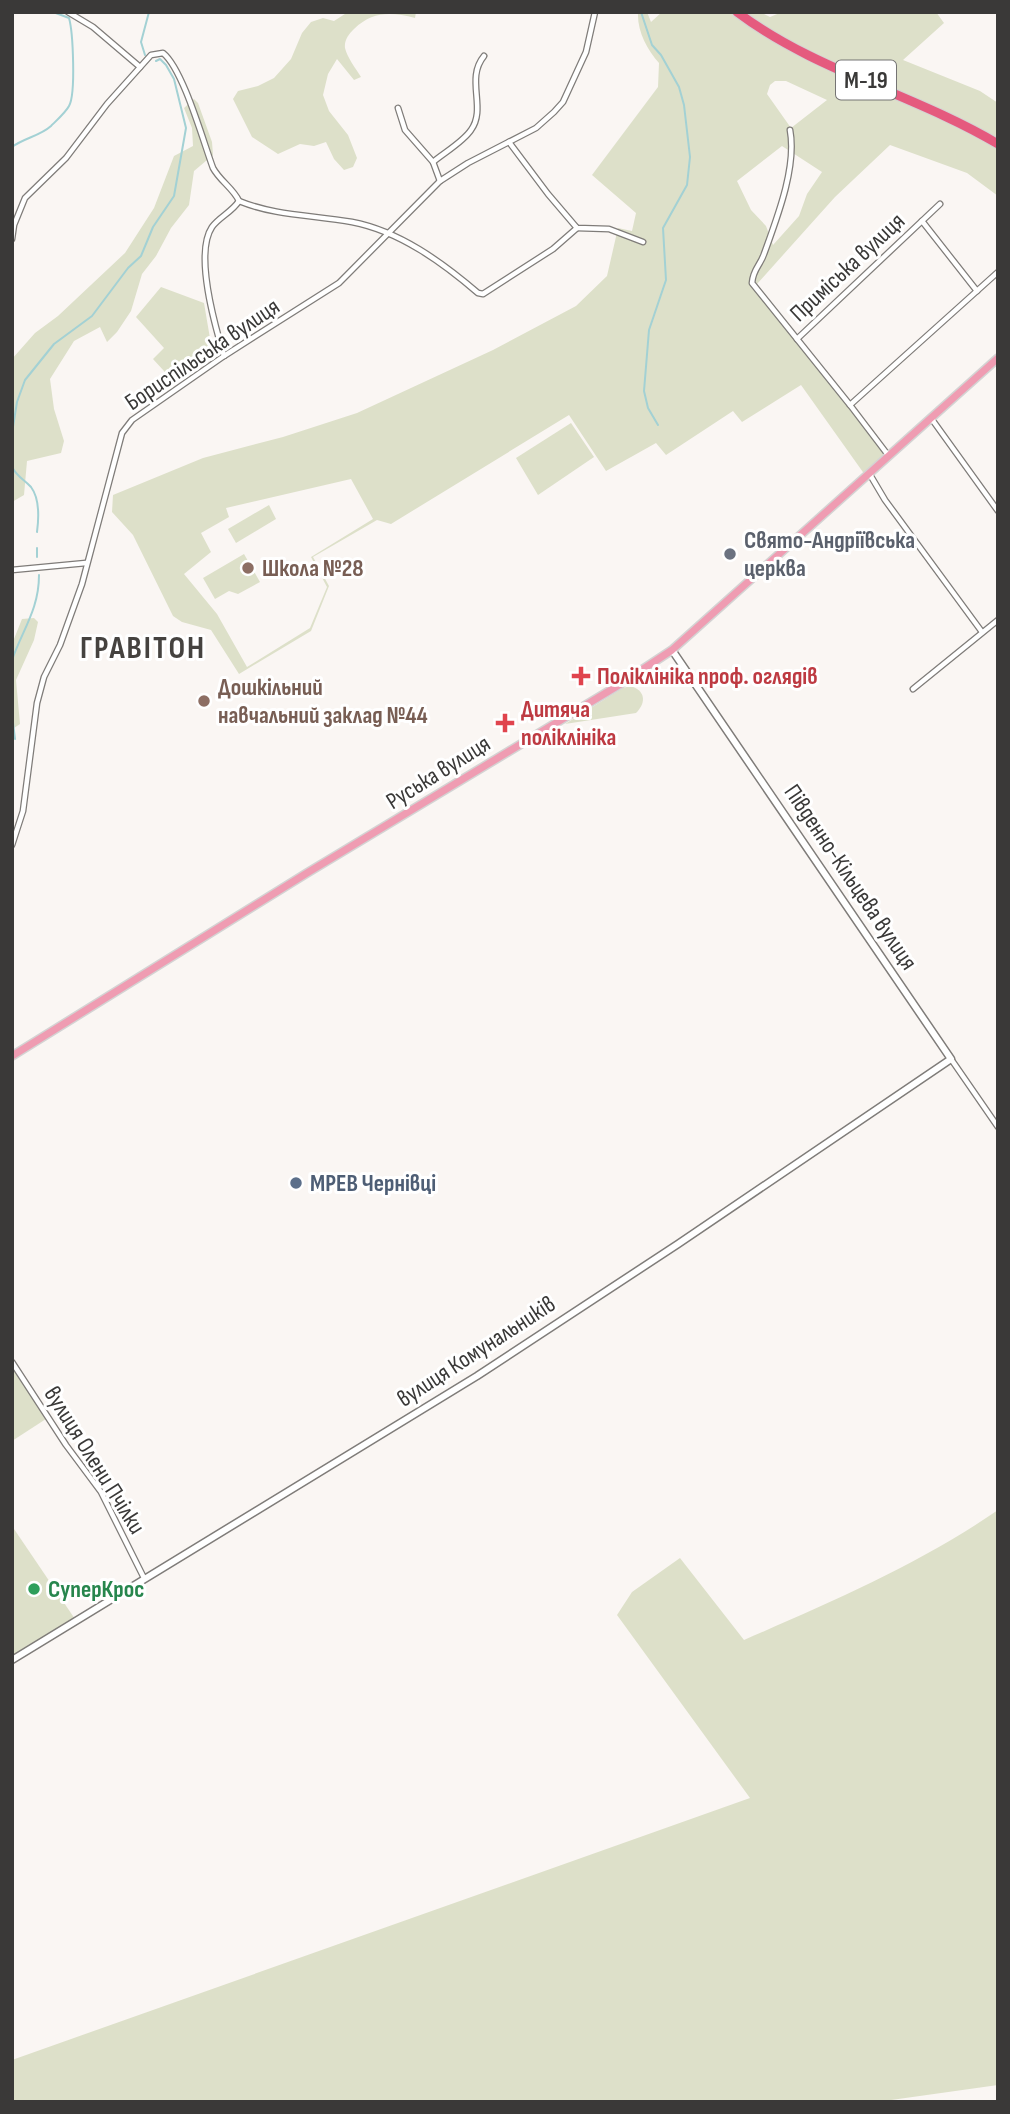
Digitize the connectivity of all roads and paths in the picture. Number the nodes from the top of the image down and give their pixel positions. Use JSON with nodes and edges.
{"nodes":[{"id":1,"x":68,"y":12,"type":"edge"},
{"id":2,"x":588,"y":12,"type":"edge"},
{"id":3,"x":595,"y":12,"type":"edge"},
{"id":4,"x":737,"y":12,"type":"edge"},
{"id":5,"x":592,"y":19,"type":"junction"},
{"id":6,"x":484,"y":56,"type":"dead end"},
{"id":7,"x":140,"y":67,"type":"junction"},
{"id":8,"x":398,"y":108,"type":"dead end"},
{"id":9,"x":790,"y":130,"type":"dead end"},
{"id":10,"x":509,"y":142,"type":"junction"},
{"id":11,"x":998,"y":144,"type":"edge"},
{"id":12,"x":433,"y":162,"type":"junction"},
{"id":13,"x":440,"y":181,"type":"junction"},
{"id":14,"x":239,"y":201,"type":"junction"},
{"id":15,"x":940,"y":204,"type":"dead end"},
{"id":16,"x":922,"y":221,"type":"junction"},
{"id":17,"x":577,"y":228,"type":"junction"},
{"id":18,"x":389,"y":232,"type":"junction"},
{"id":19,"x":12,"y":239,"type":"edge"},
{"id":20,"x":643,"y":242,"type":"dead end"},
{"id":21,"x":998,"y":272,"type":"edge"},
{"id":22,"x":977,"y":291,"type":"junction"},
{"id":23,"x":797,"y":339,"type":"junction"},
{"id":24,"x":223,"y":356,"type":"junction"},
{"id":25,"x":998,"y":358,"type":"edge"},
{"id":26,"x":850,"y":405,"type":"junction"},
{"id":27,"x":931,"y":418,"type":"junction"},
{"id":28,"x":888,"y":456,"type":"junction"},
{"id":29,"x":869,"y":473,"type":"junction"},
{"id":30,"x":998,"y":511,"type":"edge"},
{"id":31,"x":86,"y":563,"type":"junction"},
{"id":32,"x":12,"y":570,"type":"edge"},
{"id":33,"x":998,"y":620,"type":"edge"},
{"id":34,"x":982,"y":632,"type":"junction"},
{"id":35,"x":672,"y":650,"type":"junction"},
{"id":36,"x":913,"y":689,"type":"dead end"},
{"id":37,"x":12,"y":845,"type":"edge"},
{"id":38,"x":12,"y":1056,"type":"edge"},
{"id":39,"x":951,"y":1059,"type":"junction"},
{"id":40,"x":998,"y":1127,"type":"edge"},
{"id":41,"x":12,"y":1362,"type":"edge"},
{"id":42,"x":145,"y":1578,"type":"junction"},
{"id":43,"x":12,"y":1660,"type":"edge"}],
"edges":[{"from":1,"to":7,"type":"street"},
{"from":2,"to":5,"type":"street"},
{"from":3,"to":5,"type":"street","name":"Бориспільська вулиця"},
{"from":4,"to":11,"type":"highway","number":"М-19"},
{"from":5,"to":10,"type":"street","name":"Бориспільська вулиця"},
{"from":6,"to":12,"type":"street"},
{"from":7,"to":14,"type":"street"},
{"from":7,"to":19,"type":"street"},
{"from":8,"to":12,"type":"street"},
{"from":9,"to":23,"type":"street","name":"Приміська вулиця"},
{"from":10,"to":13,"type":"street","name":"Бориспільська вулиця"},
{"from":10,"to":17,"type":"street"},
{"from":12,"to":13,"type":"street"},
{"from":13,"to":18,"type":"street","name":"Бориспільська вулиця"},
{"from":14,"to":18,"type":"street"},
{"from":14,"to":24,"type":"street"},
{"from":15,"to":16,"type":"street","name":"Приміська вулиця"},
{"from":16,"to":22,"type":"street","name":"Приміська вулиця"},
{"from":16,"to":23,"type":"street","name":"Приміська вулиця"},
{"from":17,"to":18,"type":"street"},
{"from":17,"to":20,"type":"street"},
{"from":18,"to":24,"type":"street","name":"Бориспільська вулиця"},
{"from":21,"to":22,"type":"street"},
{"from":22,"to":26,"type":"street"},
{"from":23,"to":26,"type":"street","name":"Приміська вулиця"},
{"from":24,"to":31,"type":"street","name":"Бориспільська вулиця"},
{"from":25,"to":27,"type":"main road","name":"Руська вулиця"},
{"from":26,"to":28,"type":"street","name":"Приміська вулиця"},
{"from":27,"to":28,"type":"main road","name":"Руська вулиця"},
{"from":27,"to":30,"type":"street"},
{"from":28,"to":29,"type":"main road","name":"Руська вулиця"},
{"from":29,"to":34,"type":"street"},
{"from":29,"to":35,"type":"main road","name":"Руська вулиця"},
{"from":31,"to":32,"type":"street"},
{"from":31,"to":37,"type":"street","name":"Бориспільська вулиця"},
{"from":33,"to":34,"type":"street"},
{"from":34,"to":36,"type":"street"},
{"from":35,"to":38,"type":"main road","name":"Руська вулиця"},
{"from":35,"to":39,"type":"street","name":"Південно-Кільцева вулиця"},
{"from":39,"to":40,"type":"street","name":"Південно-Кільцева вулиця"},
{"from":39,"to":42,"type":"street","name":"вулиця Комунальників"},
{"from":41,"to":42,"type":"street","name":"вулиця Олени Пчілки"},
{"from":42,"to":43,"type":"street","name":"вулиця Комунальників"}]}
